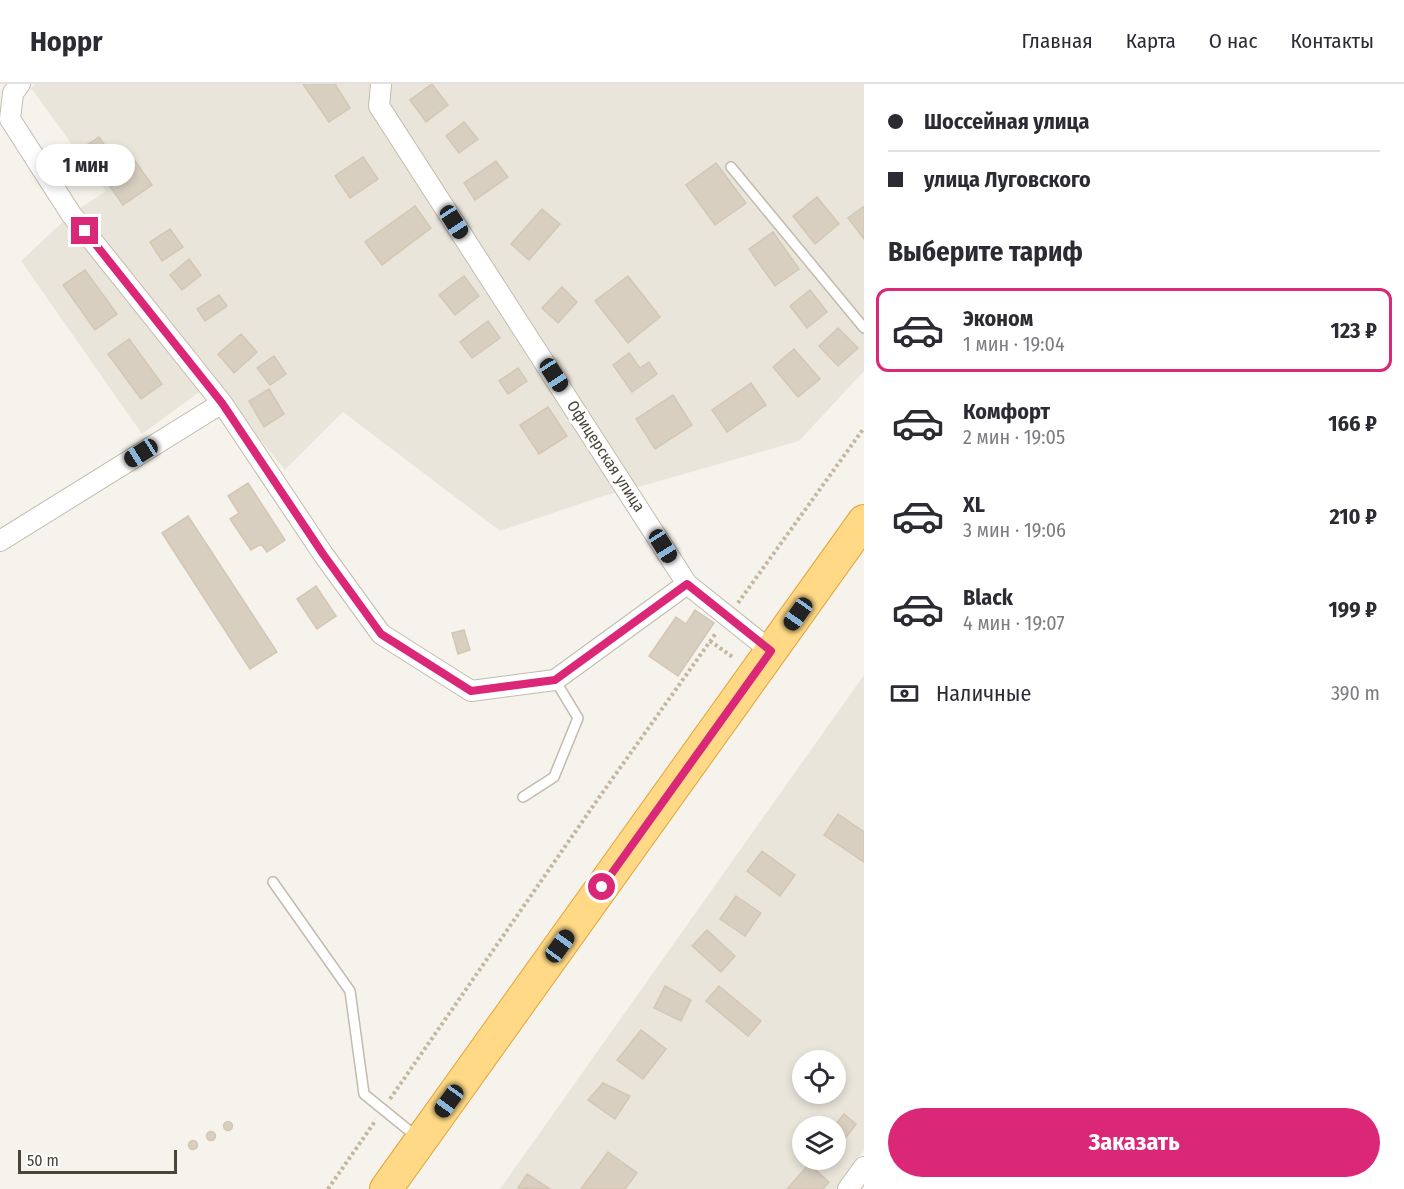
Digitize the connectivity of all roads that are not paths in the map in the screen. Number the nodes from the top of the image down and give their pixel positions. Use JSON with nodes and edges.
{"nodes":[{"id":1,"x":20,"y":84,"type":"edge"},
{"id":2,"x":381,"y":84,"type":"edge"},
{"id":3,"x":731,"y":167,"type":"dead end"},
{"id":4,"x":864,"y":328,"type":"edge"},
{"id":5,"x":222,"y":403,"type":"junction"},
{"id":6,"x":864,"y":521,"type":"edge"},
{"id":7,"x":0,"y":541,"type":"edge"},
{"id":8,"x":687,"y":584,"type":"junction"},
{"id":9,"x":771,"y":651,"type":"junction"},
{"id":10,"x":555,"y":680,"type":"junction"},
{"id":11,"x":523,"y":797,"type":"dead end"},
{"id":12,"x":273,"y":882,"type":"dead end"},
{"id":13,"x":421,"y":1140,"type":"junction"},
{"id":14,"x":864,"y":1167,"type":"edge"},
{"id":15,"x":386,"y":1189,"type":"edge"},
{"id":16,"x":848,"y":1189,"type":"edge"}],
"edges":[{"from":1,"to":5,"type":"street"},
{"from":2,"to":8,"type":"street","name":"Офицерская улица"},
{"from":3,"to":4,"type":"lane"},
{"from":5,"to":7,"type":"street"},
{"from":5,"to":10,"type":"street"},
{"from":6,"to":9,"type":"highway"},
{"from":8,"to":9,"type":"street","name":"Офицерская улица"},
{"from":8,"to":10,"type":"street"},
{"from":9,"to":13,"type":"highway"},
{"from":10,"to":11,"type":"lane"},
{"from":12,"to":13,"type":"lane"},
{"from":13,"to":15,"type":"highway"},
{"from":14,"to":16,"type":"street"}]}
